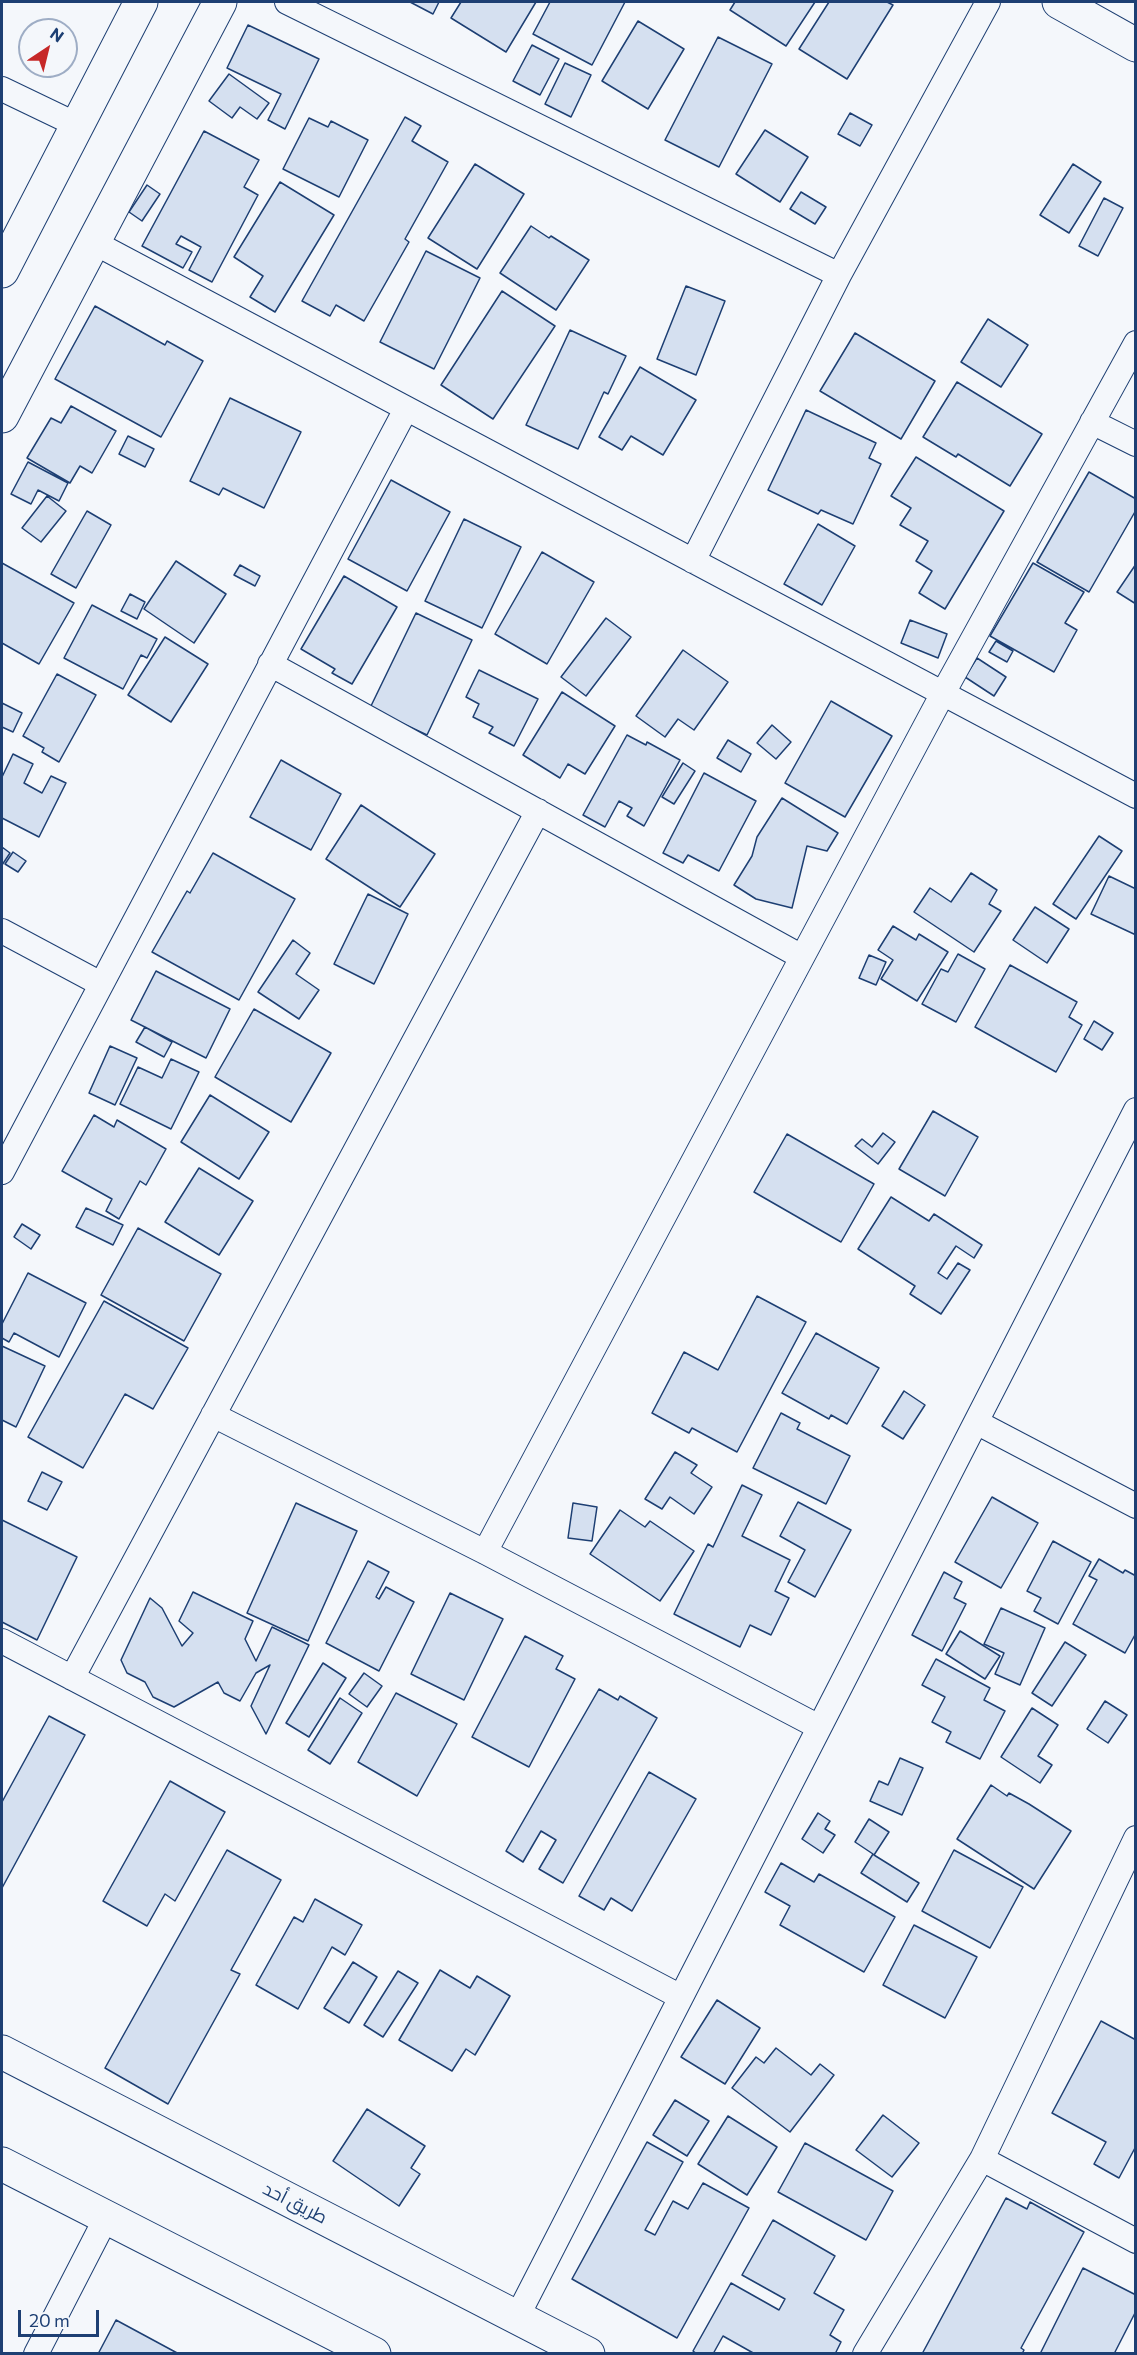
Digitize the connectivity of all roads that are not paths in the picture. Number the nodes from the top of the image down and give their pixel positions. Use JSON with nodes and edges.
{"nodes":[{"id":1,"x":141,"y":2,"type":"edge"},
{"id":2,"x":220,"y":2,"type":"edge"},
{"id":3,"x":287,"y":2,"type":"edge"},
{"id":4,"x":988,"y":2,"type":"edge"},
{"id":5,"x":1059,"y":2,"type":"edge"},
{"id":6,"x":1136,"y":45,"type":"edge"},
{"id":7,"x":2,"y":89,"type":"edge"},
{"id":8,"x":76,"y":125,"type":"junction"},
{"id":9,"x":93,"y":242,"type":"junction"},
{"id":10,"x":2,"y":271,"type":"edge"},
{"id":11,"x":840,"y":275,"type":"junction"},
{"id":12,"x":1136,"y":343,"type":"edge"},
{"id":13,"x":406,"y":409,"type":"junction"},
{"id":14,"x":2,"y":416,"type":"edge"},
{"id":15,"x":1092,"y":422,"type":"junction"},
{"id":16,"x":1136,"y":444,"type":"edge"},
{"id":17,"x":693,"y":561,"type":"junction"},
{"id":18,"x":270,"y":664,"type":"junction"},
{"id":19,"x":942,"y":695,"type":"junction"},
{"id":20,"x":1136,"y":796,"type":"edge"},
{"id":21,"x":538,"y":811,"type":"junction"},
{"id":22,"x":2,"y":931,"type":"edge"},
{"id":23,"x":802,"y":957,"type":"junction"},
{"id":24,"x":101,"y":984,"type":"junction"},
{"id":25,"x":1136,"y":1110,"type":"edge"},
{"id":26,"x":2,"y":1172,"type":"edge"},
{"id":27,"x":213,"y":1415,"type":"junction"},
{"id":28,"x":976,"y":1422,"type":"junction"},
{"id":29,"x":1136,"y":1506,"type":"edge"},
{"id":30,"x":485,"y":1552,"type":"junction"},
{"id":31,"x":2,"y":1641,"type":"edge"},
{"id":32,"x":72,"y":1678,"type":"junction"},
{"id":33,"x":819,"y":1727,"type":"junction"},
{"id":34,"x":1136,"y":1839,"type":"edge"},
{"id":35,"x":1128,"y":1869,"type":"edge"},
{"id":36,"x":681,"y":1997,"type":"junction"},
{"id":37,"x":2,"y":2052,"type":"edge"},
{"id":38,"x":982,"y":2159,"type":"junction"},
{"id":39,"x":2,"y":2164,"type":"edge"},
{"id":40,"x":106,"y":2218,"type":"junction"},
{"id":41,"x":1136,"y":2241,"type":"edge"},
{"id":42,"x":517,"y":2317,"type":"junction"},
{"id":43,"x":36,"y":2354,"type":"edge"},
{"id":44,"x":374,"y":2354,"type":"edge"},
{"id":45,"x":588,"y":2354,"type":"edge"},
{"id":46,"x":865,"y":2354,"type":"edge"}],
"edges":[{"from":1,"to":8,"type":"main road"},
{"from":2,"to":9,"type":"main road"},
{"from":3,"to":11,"type":"street"},
{"from":4,"to":11,"type":"street"},
{"from":5,"to":6,"type":"main road"},
{"from":7,"to":8,"type":"street"},
{"from":8,"to":10,"type":"main road"},
{"from":9,"to":13,"type":"street"},
{"from":9,"to":14,"type":"main road"},
{"from":11,"to":17,"type":"street"},
{"from":12,"to":15,"type":"street"},
{"from":13,"to":17,"type":"street"},
{"from":13,"to":18,"type":"street"},
{"from":15,"to":16,"type":"street"},
{"from":15,"to":19,"type":"street"},
{"from":17,"to":19,"type":"street"},
{"from":18,"to":21,"type":"street"},
{"from":18,"to":24,"type":"street"},
{"from":19,"to":20,"type":"street"},
{"from":19,"to":23,"type":"street"},
{"from":21,"to":23,"type":"street"},
{"from":21,"to":27,"type":"street"},
{"from":22,"to":24,"type":"street"},
{"from":23,"to":30,"type":"street"},
{"from":24,"to":26,"type":"street"},
{"from":25,"to":28,"type":"street"},
{"from":27,"to":30,"type":"street"},
{"from":27,"to":32,"type":"street"},
{"from":28,"to":29,"type":"street"},
{"from":28,"to":33,"type":"street"},
{"from":30,"to":33,"type":"street"},
{"from":31,"to":32,"type":"street"},
{"from":32,"to":36,"type":"street"},
{"from":33,"to":36,"type":"street"},
{"from":34,"to":35,"type":"street"},
{"from":35,"to":38,"type":"street"},
{"from":36,"to":42,"type":"street"},
{"from":37,"to":42,"type":"main road","name":"طريق أحد"},
{"from":38,"to":41,"type":"street"},
{"from":38,"to":46,"type":"street"},
{"from":39,"to":40,"type":"main road"},
{"from":40,"to":43,"type":"street"},
{"from":40,"to":44,"type":"main road"},
{"from":42,"to":45,"type":"main road","name":"طريق أحد"}]}
